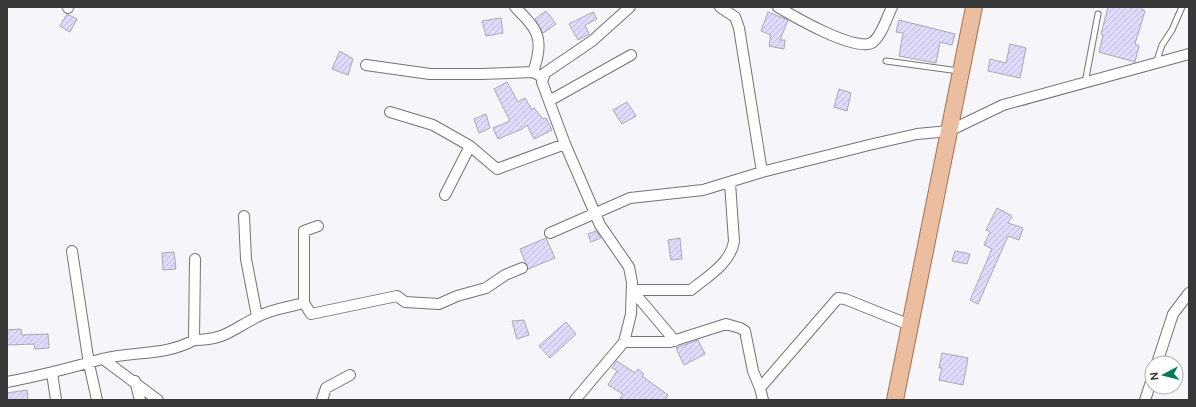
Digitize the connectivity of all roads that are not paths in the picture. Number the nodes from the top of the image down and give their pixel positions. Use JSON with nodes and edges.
{"nodes":[{"id":1,"x":515,"y":7,"type":"edge"},
{"id":2,"x":630,"y":7,"type":"edge"},
{"id":3,"x":720,"y":7,"type":"edge"},
{"id":4,"x":778,"y":7,"type":"edge"},
{"id":5,"x":892,"y":7,"type":"edge"},
{"id":6,"x":1182,"y":7,"type":"edge"},
{"id":7,"x":970,"y":9,"type":"edge"},
{"id":8,"x":1098,"y":14,"type":"dead end"},
{"id":9,"x":1189,"y":54,"type":"edge"},
{"id":10,"x":631,"y":55,"type":"dead end"},
{"id":11,"x":886,"y":61,"type":"dead end"},
{"id":12,"x":1156,"y":64,"type":"junction"},
{"id":13,"x":366,"y":65,"type":"dead end"},
{"id":14,"x":960,"y":71,"type":"junction"},
{"id":15,"x":533,"y":72,"type":"junction"},
{"id":16,"x":542,"y":77,"type":"junction"},
{"id":17,"x":1085,"y":83,"type":"junction"},
{"id":18,"x":549,"y":101,"type":"junction"},
{"id":19,"x":390,"y":112,"type":"dead end"},
{"id":20,"x":949,"y":131,"type":"junction"},
{"id":21,"x":565,"y":144,"type":"junction"},
{"id":22,"x":470,"y":146,"type":"junction"},
{"id":23,"x":762,"y":172,"type":"junction"},
{"id":24,"x":730,"y":183,"type":"junction"},
{"id":25,"x":445,"y":195,"type":"dead end"},
{"id":26,"x":595,"y":214,"type":"junction"},
{"id":27,"x":244,"y":216,"type":"dead end"},
{"id":28,"x":318,"y":226,"type":"dead end"},
{"id":29,"x":550,"y":233,"type":"dead end"},
{"id":30,"x":72,"y":251,"type":"dead end"},
{"id":31,"x":195,"y":258,"type":"dead end"},
{"id":32,"x":522,"y":268,"type":"dead end"},
{"id":33,"x":632,"y":290,"type":"junction"},
{"id":34,"x":1189,"y":293,"type":"edge"},
{"id":35,"x":304,"y":303,"type":"junction"},
{"id":36,"x":257,"y":316,"type":"junction"},
{"id":37,"x":910,"y":325,"type":"junction"},
{"id":38,"x":194,"y":340,"type":"junction"},
{"id":39,"x":675,"y":340,"type":"junction"},
{"id":40,"x":624,"y":342,"type":"junction"},
{"id":41,"x":1160,"y":355,"type":"edge"},
{"id":42,"x":103,"y":359,"type":"junction"},
{"id":43,"x":89,"y":364,"type":"junction"},
{"id":44,"x":52,"y":373,"type":"junction"},
{"id":45,"x":350,"y":375,"type":"dead end"},
{"id":46,"x":135,"y":381,"type":"junction"},
{"id":47,"x":7,"y":382,"type":"edge"},
{"id":48,"x":760,"y":388,"type":"junction"},
{"id":49,"x":56,"y":400,"type":"edge"},
{"id":50,"x":97,"y":400,"type":"edge"},
{"id":51,"x":140,"y":400,"type":"edge"},
{"id":52,"x":158,"y":400,"type":"edge"},
{"id":53,"x":322,"y":400,"type":"edge"},
{"id":54,"x":575,"y":400,"type":"edge"},
{"id":55,"x":763,"y":400,"type":"edge"},
{"id":56,"x":895,"y":400,"type":"edge"}],
"edges":[{"from":1,"to":15,"type":"street"},
{"from":2,"to":16,"type":"street"},
{"from":3,"to":23,"type":"street"},
{"from":4,"to":5,"type":"street"},
{"from":6,"to":12,"type":"lane"},
{"from":7,"to":14,"type":"main road"},
{"from":8,"to":17,"type":"lane"},
{"from":9,"to":12,"type":"street"},
{"from":10,"to":18,"type":"street"},
{"from":11,"to":14,"type":"lane"},
{"from":12,"to":17,"type":"street"},
{"from":13,"to":15,"type":"street"},
{"from":14,"to":20,"type":"main road"},
{"from":15,"to":16,"type":"street"},
{"from":16,"to":18,"type":"street"},
{"from":17,"to":20,"type":"street"},
{"from":18,"to":21,"type":"street"},
{"from":19,"to":22,"type":"street"},
{"from":20,"to":23,"type":"street"},
{"from":20,"to":37,"type":"main road"},
{"from":21,"to":22,"type":"street"},
{"from":21,"to":26,"type":"street"},
{"from":22,"to":25,"type":"street"},
{"from":23,"to":24,"type":"street"},
{"from":24,"to":26,"type":"street"},
{"from":24,"to":33,"type":"street"},
{"from":26,"to":29,"type":"street"},
{"from":26,"to":33,"type":"street"},
{"from":27,"to":36,"type":"street"},
{"from":28,"to":35,"type":"street"},
{"from":30,"to":43,"type":"street"},
{"from":31,"to":38,"type":"street"},
{"from":32,"to":35,"type":"street"},
{"from":33,"to":39,"type":"street"},
{"from":33,"to":40,"type":"street"},
{"from":34,"to":41,"type":"street"},
{"from":35,"to":36,"type":"street"},
{"from":36,"to":38,"type":"street"},
{"from":37,"to":48,"type":"street"},
{"from":37,"to":56,"type":"main road"},
{"from":38,"to":42,"type":"street"},
{"from":39,"to":40,"type":"street"},
{"from":39,"to":48,"type":"street"},
{"from":40,"to":54,"type":"street"},
{"from":42,"to":43,"type":"street"},
{"from":42,"to":46,"type":"street"},
{"from":43,"to":44,"type":"street"},
{"from":43,"to":50,"type":"street"},
{"from":44,"to":47,"type":"street"},
{"from":44,"to":49,"type":"street"},
{"from":45,"to":53,"type":"street"},
{"from":46,"to":51,"type":"street"},
{"from":46,"to":52,"type":"street"},
{"from":48,"to":55,"type":"street"}]}
